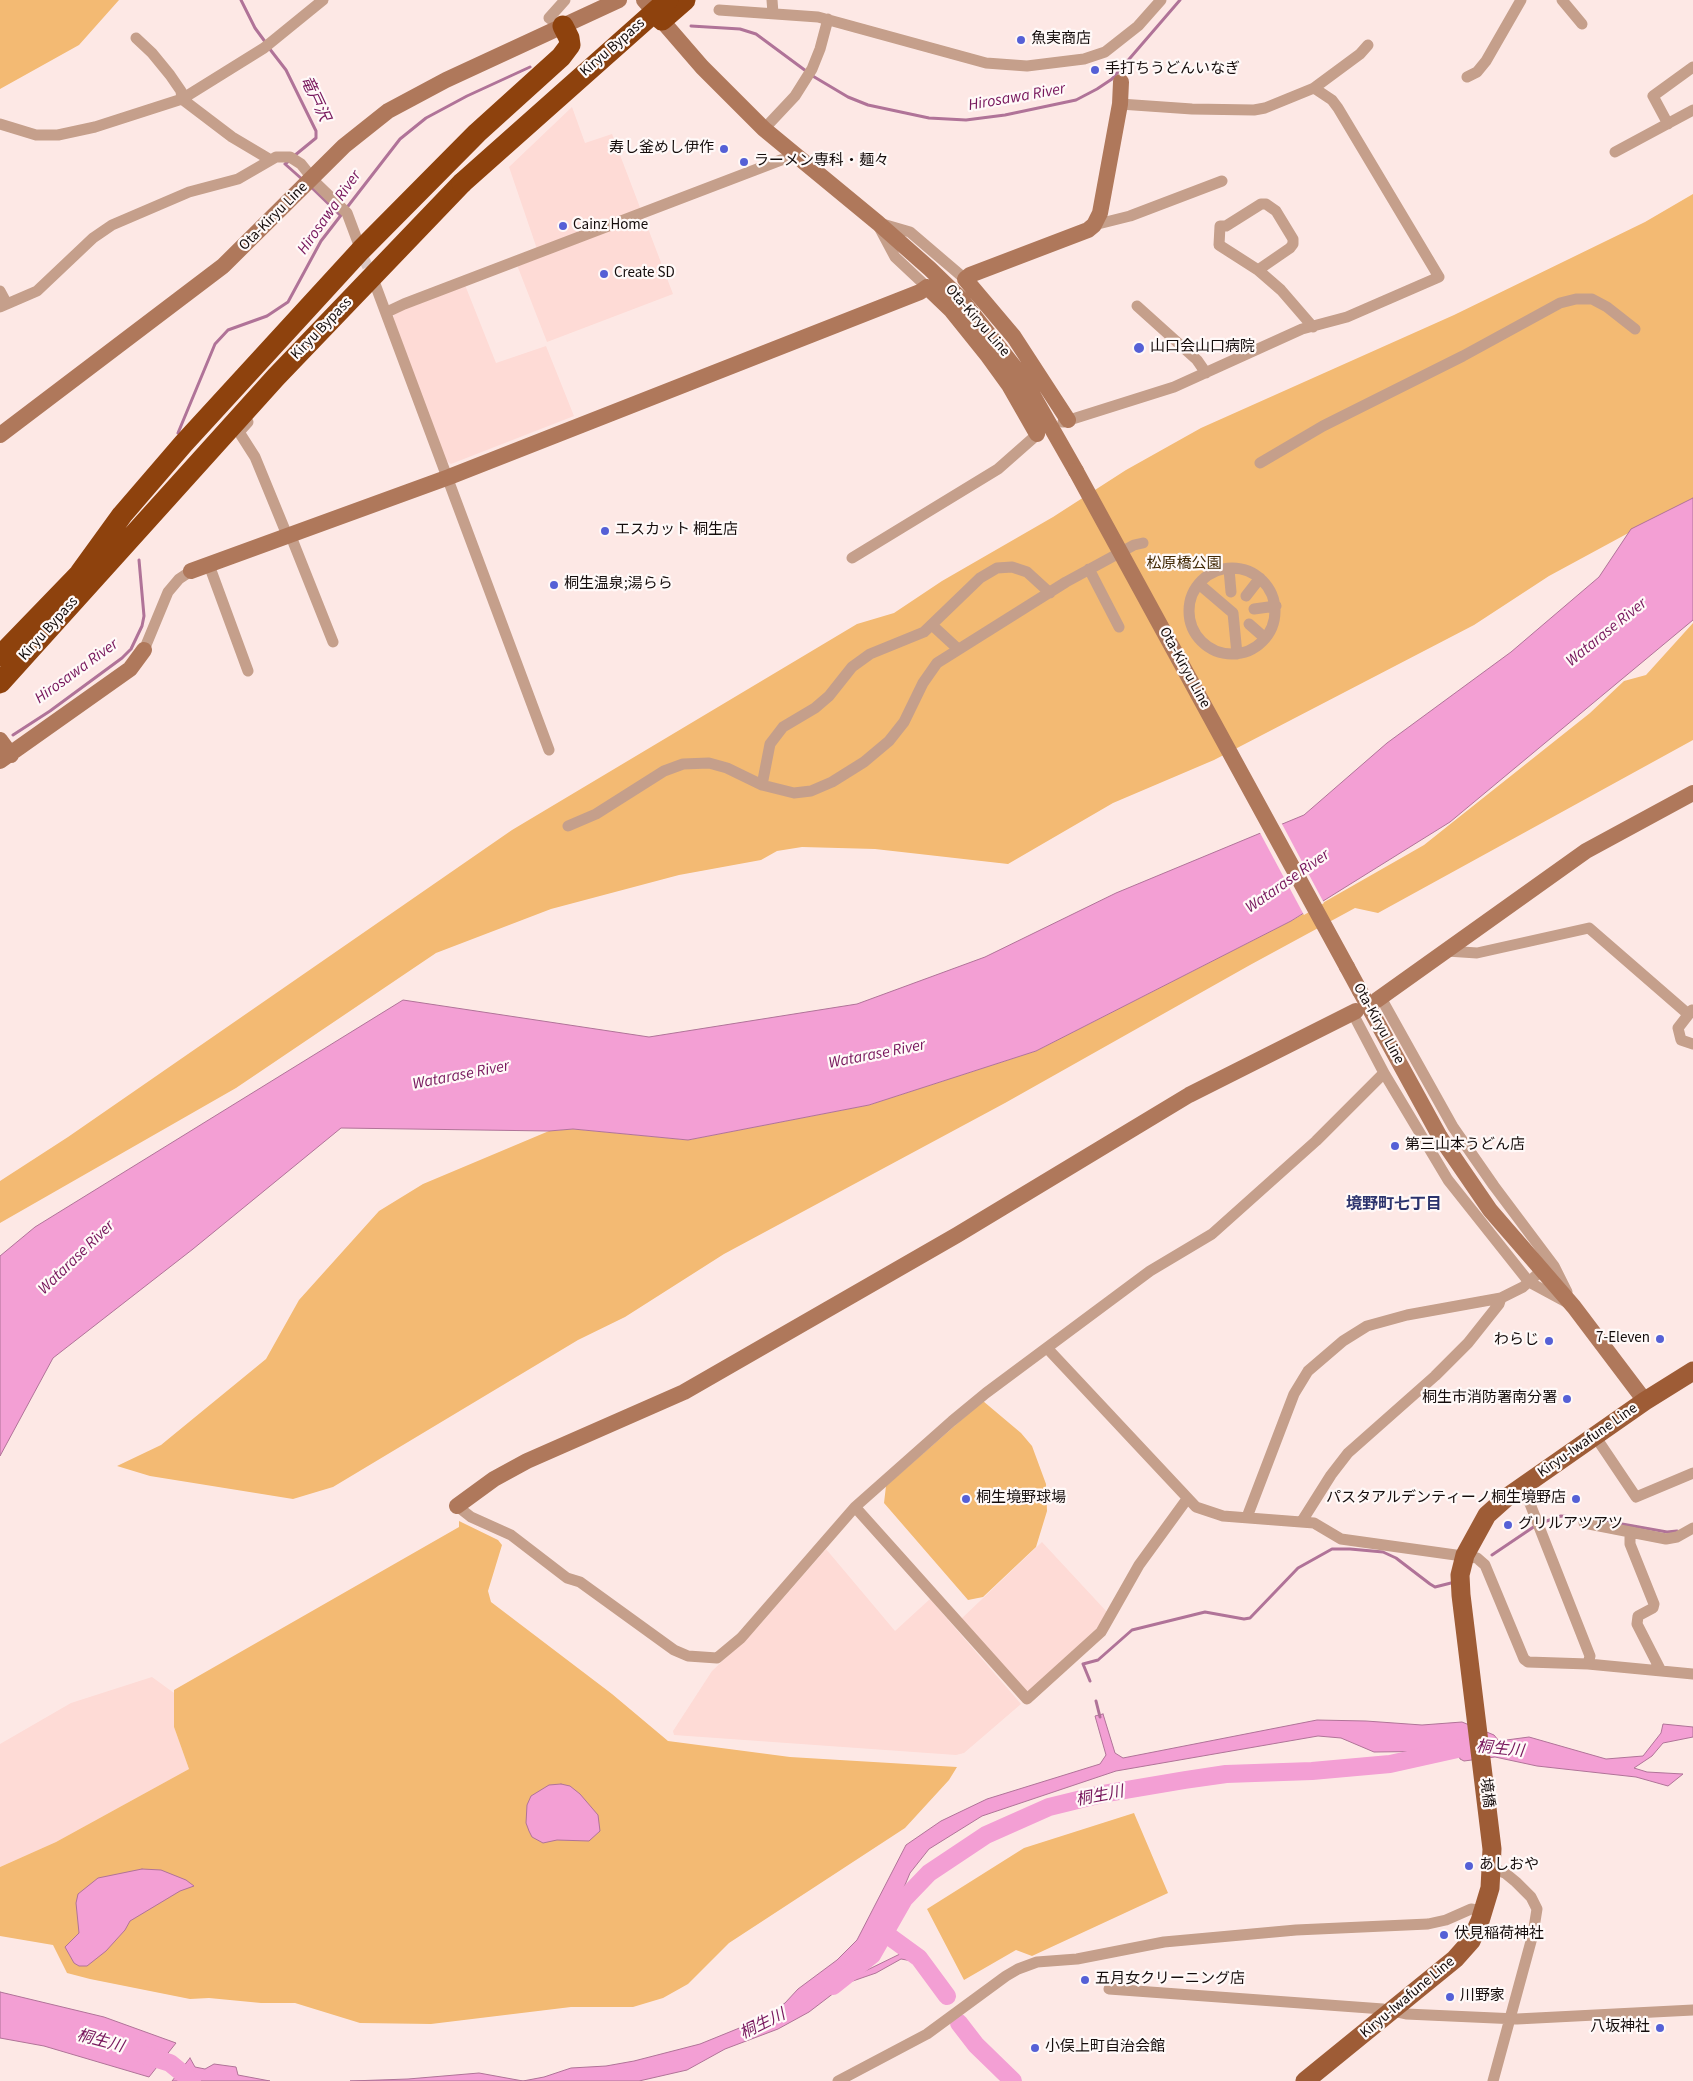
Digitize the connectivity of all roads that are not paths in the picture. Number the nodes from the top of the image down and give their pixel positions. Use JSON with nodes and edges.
{"nodes":[{"id":1,"x":323,"y":0,"type":"edge"},
{"id":2,"x":564,"y":0,"type":"edge"},
{"id":3,"x":620,"y":0,"type":"edge"},
{"id":4,"x":646,"y":0,"type":"edge"},
{"id":5,"x":668,"y":0,"type":"edge"},
{"id":6,"x":685,"y":0,"type":"edge"},
{"id":7,"x":772,"y":0,"type":"edge"},
{"id":8,"x":1161,"y":0,"type":"edge"},
{"id":9,"x":1521,"y":0,"type":"edge"},
{"id":10,"x":1562,"y":0,"type":"edge"},
{"id":11,"x":719,"y":10,"type":"dead end"},
{"id":12,"x":773,"y":13,"type":"junction"},
{"id":13,"x":828,"y":19,"type":"junction"},
{"id":14,"x":662,"y":20,"type":"junction"},
{"id":15,"x":1582,"y":24,"type":"dead end"},
{"id":16,"x":563,"y":26,"type":"junction"},
{"id":17,"x":136,"y":38,"type":"dead end"},
{"id":18,"x":1368,"y":45,"type":"dead end"},
{"id":19,"x":1693,"y":67,"type":"edge"},
{"id":20,"x":1467,"y":77,"type":"dead end"},
{"id":21,"x":1120,"y":82,"type":"dead end"},
{"id":22,"x":1314,"y":88,"type":"junction"},
{"id":23,"x":182,"y":99,"type":"junction"},
{"id":24,"x":1120,"y":104,"type":"junction"},
{"id":25,"x":1693,"y":110,"type":"edge"},
{"id":26,"x":0,"y":124,"type":"edge"},
{"id":27,"x":1668,"y":124,"type":"junction"},
{"id":28,"x":764,"y":130,"type":"junction"},
{"id":29,"x":1615,"y":152,"type":"dead end"},
{"id":30,"x":797,"y":157,"type":"junction"},
{"id":31,"x":269,"y":159,"type":"junction"},
{"id":32,"x":313,"y":177,"type":"junction"},
{"id":33,"x":457,"y":178,"type":"junction"},
{"id":34,"x":1222,"y":181,"type":"dead end"},
{"id":35,"x":878,"y":223,"type":"junction"},
{"id":36,"x":1094,"y":225,"type":"junction"},
{"id":37,"x":362,"y":253,"type":"junction"},
{"id":38,"x":1258,"y":270,"type":"junction"},
{"id":39,"x":965,"y":279,"type":"junction"},
{"id":40,"x":375,"y":284,"type":"junction"},
{"id":41,"x":927,"y":287,"type":"junction"},
{"id":42,"x":0,"y":291,"type":"edge"},
{"id":43,"x":4,"y":305,"type":"edge"},
{"id":44,"x":1138,"y":306,"type":"dead end"},
{"id":45,"x":387,"y":312,"type":"junction"},
{"id":46,"x":1313,"y":327,"type":"junction"},
{"id":47,"x":1635,"y":329,"type":"dead end"},
{"id":48,"x":1206,"y":373,"type":"junction"},
{"id":49,"x":1064,"y":421,"type":"joint"},
{"id":50,"x":239,"y":432,"type":"junction"},
{"id":51,"x":1038,"y":433,"type":"joint"},
{"id":52,"x":0,"y":435,"type":"edge"},
{"id":53,"x":1260,"y":463,"type":"dead end"},
{"id":54,"x":449,"y":477,"type":"junction"},
{"id":55,"x":289,"y":535,"type":"junction"},
{"id":56,"x":1142,"y":543,"type":"dead end"},
{"id":57,"x":126,"y":544,"type":"junction"},
{"id":58,"x":852,"y":558,"type":"dead end"},
{"id":59,"x":209,"y":565,"type":"junction"},
{"id":60,"x":1229,"y":568,"type":"junction"},
{"id":61,"x":1089,"y":569,"type":"junction"},
{"id":62,"x":190,"y":571,"type":"joint"},
{"id":63,"x":80,"y":573,"type":"junction"},
{"id":64,"x":1260,"y":578,"type":"junction"},
{"id":65,"x":1199,"y":584,"type":"junction"},
{"id":66,"x":1231,"y":592,"type":"dead end"},
{"id":67,"x":1050,"y":593,"type":"junction"},
{"id":68,"x":1246,"y":596,"type":"dead end"},
{"id":69,"x":1276,"y":606,"type":"junction"},
{"id":70,"x":1254,"y":609,"type":"dead end"},
{"id":71,"x":1249,"y":624,"type":"dead end"},
{"id":72,"x":932,"y":625,"type":"junction"},
{"id":73,"x":1119,"y":628,"type":"dead end"},
{"id":74,"x":1265,"y":638,"type":"junction"},
{"id":75,"x":333,"y":642,"type":"dead end"},
{"id":76,"x":958,"y":649,"type":"junction"},
{"id":77,"x":144,"y":650,"type":"joint"},
{"id":78,"x":1237,"y":654,"type":"junction"},
{"id":79,"x":0,"y":656,"type":"edge"},
{"id":80,"x":248,"y":671,"type":"dead end"},
{"id":81,"x":0,"y":683,"type":"edge"},
{"id":82,"x":0,"y":740,"type":"edge"},
{"id":83,"x":549,"y":750,"type":"dead end"},
{"id":84,"x":5,"y":758,"type":"edge"},
{"id":85,"x":762,"y":785,"type":"junction"},
{"id":86,"x":1693,"y":793,"type":"edge"},
{"id":87,"x":568,"y":826,"type":"dead end"},
{"id":88,"x":1447,"y":951,"type":"junction"},
{"id":89,"x":1379,"y":999,"type":"joint"},
{"id":90,"x":1354,"y":1012,"type":"joint"},
{"id":91,"x":1691,"y":1012,"type":"edge"},
{"id":92,"x":1693,"y":1044,"type":"edge"},
{"id":93,"x":1384,"y":1074,"type":"junction"},
{"id":94,"x":1540,"y":1271,"type":"junction"},
{"id":95,"x":1501,"y":1298,"type":"junction"},
{"id":96,"x":1047,"y":1348,"type":"junction"},
{"id":97,"x":1693,"y":1371,"type":"edge"},
{"id":98,"x":1645,"y":1401,"type":"junction"},
{"id":99,"x":1595,"y":1436,"type":"junction"},
{"id":100,"x":1693,"y":1473,"type":"edge"},
{"id":101,"x":1523,"y":1486,"type":"junction"},
{"id":102,"x":1186,"y":1499,"type":"junction"},
{"id":103,"x":457,"y":1506,"type":"joint"},
{"id":104,"x":855,"y":1507,"type":"junction"},
{"id":105,"x":1247,"y":1517,"type":"junction"},
{"id":106,"x":1302,"y":1521,"type":"junction"},
{"id":107,"x":1584,"y":1523,"type":"dead end"},
{"id":108,"x":1693,"y":1528,"type":"edge"},
{"id":109,"x":1630,"y":1533,"type":"junction"},
{"id":110,"x":1465,"y":1554,"type":"junction"},
{"id":111,"x":1588,"y":1664,"type":"junction"},
{"id":112,"x":1660,"y":1670,"type":"junction"},
{"id":113,"x":1693,"y":1674,"type":"edge"},
{"id":114,"x":1473,"y":1688,"type":"joint"},
{"id":115,"x":1491,"y":1838,"type":"joint"},
{"id":116,"x":1492,"y":1868,"type":"junction"},
{"id":117,"x":1483,"y":1911,"type":"junction"},
{"id":118,"x":1109,"y":1989,"type":"dead end"},
{"id":119,"x":1693,"y":2010,"type":"edge"},
{"id":120,"x":1393,"y":2011,"type":"junction"},
{"id":121,"x":1510,"y":2019,"type":"junction"},
{"id":122,"x":838,"y":2081,"type":"edge"},
{"id":123,"x":1305,"y":2081,"type":"edge"},
{"id":124,"x":1493,"y":2081,"type":"edge"}],
"edges":[{"from":1,"to":23,"type":"street"},
{"from":2,"to":16,"type":"street"},
{"from":3,"to":16,"type":"street","name":"Ota-Kiryu Line"},
{"from":4,"to":14,"type":"street","name":"Ota-Kiryu Line"},
{"from":4,"to":33,"type":"highway","name":"Kiryu Bypass"},
{"from":5,"to":33,"type":"highway","name":"Kiryu Bypass","bridge":true},
{"from":6,"to":14,"type":"highway"},
{"from":7,"to":12,"type":"street"},
{"from":8,"to":13,"type":"street"},
{"from":9,"to":20,"type":"street"},
{"from":10,"to":15,"type":"street"},
{"from":11,"to":12,"type":"street"},
{"from":12,"to":13,"type":"street"},
{"from":13,"to":28,"type":"street"},
{"from":14,"to":28,"type":"street","name":"Ota-Kiryu Line"},
{"from":14,"to":40,"type":"street"},
{"from":16,"to":32,"type":"street","name":"Ota-Kiryu Line"},
{"from":16,"to":37,"type":"highway"},
{"from":17,"to":23,"type":"street"},
{"from":18,"to":22,"type":"street"},
{"from":19,"to":27,"type":"street"},
{"from":21,"to":24,"type":"street"},
{"from":22,"to":24,"type":"street"},
{"from":22,"to":46,"type":"street"},
{"from":23,"to":26,"type":"street"},
{"from":23,"to":31,"type":"street"},
{"from":24,"to":36,"type":"street"},
{"from":25,"to":27,"type":"street"},
{"from":27,"to":29,"type":"street"},
{"from":28,"to":30,"type":"street","name":"Ota-Kiryu Line"},
{"from":30,"to":35,"type":"street","name":"Ota-Kiryu Line"},
{"from":30,"to":45,"type":"street"},
{"from":31,"to":32,"type":"street"},
{"from":31,"to":43,"type":"street"},
{"from":32,"to":37,"type":"street"},
{"from":32,"to":52,"type":"street","name":"Ota-Kiryu Line"},
{"from":33,"to":57,"type":"highway","name":"Kiryu Bypass"},
{"from":33,"to":63,"type":"highway","name":"Kiryu Bypass"},
{"from":34,"to":36,"type":"street"},
{"from":35,"to":39,"type":"street"},
{"from":35,"to":41,"type":"street"},
{"from":35,"to":94,"type":"street","name":"Ota-Kiryu Line","bridge":true},
{"from":36,"to":39,"type":"street"},
{"from":37,"to":63,"type":"highway"},
{"from":38,"to":38,"type":"street"},
{"from":38,"to":46,"type":"street"},
{"from":39,"to":49,"type":"street"},
{"from":40,"to":45,"type":"street"},
{"from":40,"to":50,"type":"street"},
{"from":41,"to":51,"type":"street"},
{"from":41,"to":54,"type":"street"},
{"from":42,"to":43,"type":"street"},
{"from":44,"to":48,"type":"street"},
{"from":45,"to":54,"type":"street"},
{"from":46,"to":48,"type":"street"},
{"from":47,"to":53,"type":"street"},
{"from":48,"to":49,"type":"street"},
{"from":50,"to":55,"type":"street"},
{"from":50,"to":57,"type":"highway"},
{"from":51,"to":58,"type":"street"},
{"from":54,"to":55,"type":"street"},
{"from":54,"to":83,"type":"street"},
{"from":55,"to":59,"type":"street"},
{"from":55,"to":75,"type":"street"},
{"from":56,"to":61,"type":"street"},
{"from":57,"to":81,"type":"highway","name":"Kiryu Bypass"},
{"from":59,"to":62,"type":"street"},
{"from":59,"to":80,"type":"street"},
{"from":60,"to":64,"type":"street"},
{"from":60,"to":65,"type":"street"},
{"from":60,"to":66,"type":"street"},
{"from":61,"to":67,"type":"street"},
{"from":61,"to":73,"type":"street"},
{"from":62,"to":77,"type":"street"},
{"from":63,"to":79,"type":"highway","name":"Kiryu Bypass"},
{"from":64,"to":68,"type":"street"},
{"from":64,"to":69,"type":"street"},
{"from":65,"to":78,"type":"street"},
{"from":65,"to":78,"type":"street"},
{"from":67,"to":72,"type":"street"},
{"from":67,"to":76,"type":"street"},
{"from":69,"to":70,"type":"street"},
{"from":69,"to":74,"type":"street"},
{"from":71,"to":74,"type":"street"},
{"from":72,"to":76,"type":"street"},
{"from":72,"to":85,"type":"street"},
{"from":74,"to":78,"type":"street"},
{"from":76,"to":85,"type":"street"},
{"from":77,"to":84,"type":"street"},
{"from":82,"to":84,"type":"street"},
{"from":85,"to":87,"type":"street"},
{"from":86,"to":88,"type":"street"},
{"from":88,"to":89,"type":"street"},
{"from":88,"to":91,"type":"street"},
{"from":89,"to":94,"type":"street"},
{"from":90,"to":93,"type":"street"},
{"from":90,"to":103,"type":"street"},
{"from":91,"to":92,"type":"street"},
{"from":93,"to":94,"type":"street"},
{"from":93,"to":96,"type":"street"},
{"from":94,"to":95,"type":"street"},
{"from":94,"to":98,"type":"street","name":"Ota-Kiryu Line"},
{"from":95,"to":105,"type":"street"},
{"from":95,"to":106,"type":"street"},
{"from":96,"to":102,"type":"street"},
{"from":96,"to":104,"type":"street"},
{"from":97,"to":98,"type":"main road","name":"Kiryu-Iwafune Line"},
{"from":98,"to":99,"type":"main road","name":"Kiryu-Iwafune Line"},
{"from":99,"to":100,"type":"street"},
{"from":99,"to":101,"type":"main road","name":"Kiryu-Iwafune Line"},
{"from":101,"to":110,"type":"main road","name":"Kiryu-Iwafune Line"},
{"from":101,"to":111,"type":"street"},
{"from":102,"to":104,"type":"street"},
{"from":102,"to":105,"type":"street"},
{"from":103,"to":104,"type":"street"},
{"from":105,"to":106,"type":"street"},
{"from":106,"to":110,"type":"street"},
{"from":107,"to":109,"type":"street"},
{"from":108,"to":109,"type":"street"},
{"from":109,"to":112,"type":"street"},
{"from":110,"to":111,"type":"street"},
{"from":110,"to":114,"type":"main road","name":"Kiryu-Iwafune Line"},
{"from":111,"to":112,"type":"street"},
{"from":112,"to":113,"type":"street"},
{"from":114,"to":115,"type":"main road","name":"境橋"},
{"from":115,"to":116,"type":"main road","name":"Kiryu-Iwafune Line"},
{"from":116,"to":117,"type":"main road","name":"Kiryu-Iwafune Line"},
{"from":116,"to":121,"type":"street"},
{"from":117,"to":120,"type":"main road","name":"Kiryu-Iwafune Line"},
{"from":117,"to":122,"type":"street"},
{"from":118,"to":120,"type":"street"},
{"from":119,"to":121,"type":"street"},
{"from":120,"to":121,"type":"street"},
{"from":120,"to":123,"type":"main road","name":"Kiryu-Iwafune Line"},
{"from":121,"to":124,"type":"street"}]}
